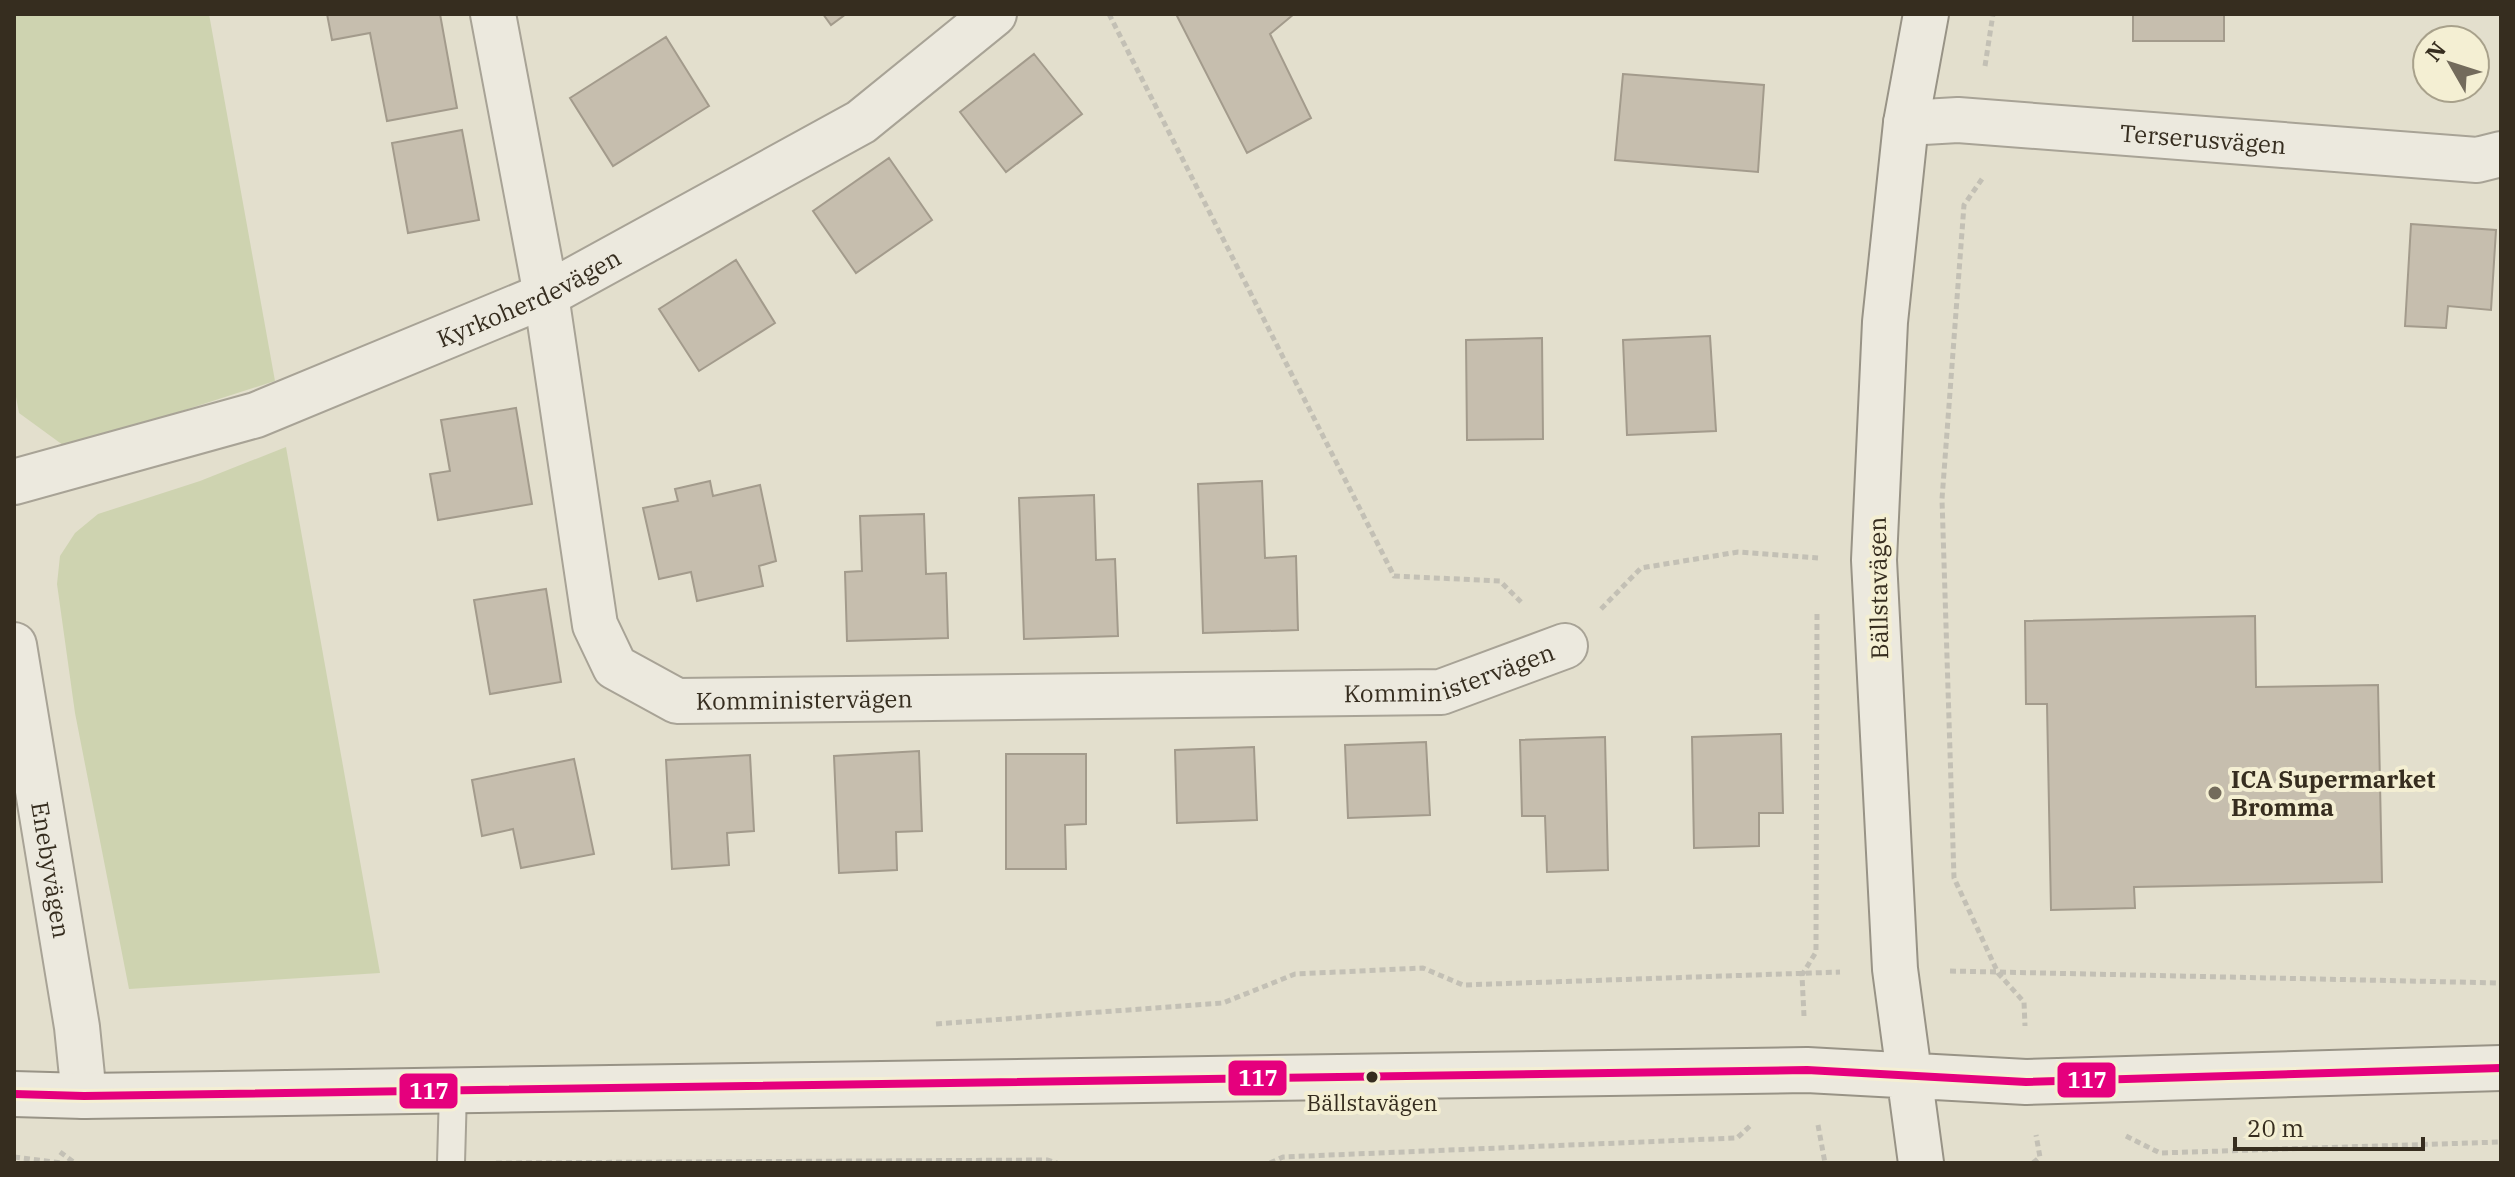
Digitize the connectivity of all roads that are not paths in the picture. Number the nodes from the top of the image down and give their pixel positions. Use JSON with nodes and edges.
{"nodes":[{"id":1,"x":493,"y":14,"type":"edge"},
{"id":2,"x":994,"y":14,"type":"edge"},
{"id":3,"x":1926,"y":14,"type":"edge"},
{"id":4,"x":1906,"y":123,"type":"junction"},
{"id":5,"x":2501,"y":154,"type":"edge"},
{"id":6,"x":546,"y":295,"type":"junction"},
{"id":7,"x":14,"y":482,"type":"edge"},
{"id":8,"x":14,"y":645,"type":"edge"},
{"id":9,"x":1565,"y":646,"type":"road end"},
{"id":10,"x":2501,"y":1068,"type":"edge"},
{"id":11,"x":1907,"y":1074,"type":"junction"},
{"id":12,"x":453,"y":1091,"type":"junction"},
{"id":13,"x":14,"y":1094,"type":"edge"},
{"id":14,"x":84,"y":1096,"type":"junction"},
{"id":15,"x":451,"y":1163,"type":"edge"},
{"id":16,"x":1921,"y":1163,"type":"edge"}],
"edges":[{"from":1,"to":6,"type":"street","name":"Komministervägen"},
{"from":2,"to":6,"type":"street","name":"Kyrkoherdevägen"},
{"from":3,"to":4,"type":"street","name":"Bällstavägen"},
{"from":4,"to":5,"type":"street","name":"Terserusvägen"},
{"from":4,"to":11,"type":"street","name":"Bällstavägen"},
{"from":6,"to":7,"type":"street","name":"Kyrkoherdevägen"},
{"from":6,"to":9,"type":"street","name":"Komministervägen"},
{"from":8,"to":14,"type":"street","name":"Enebyvägen"},
{"from":10,"to":11,"type":"street"},
{"from":11,"to":12,"type":"street"},
{"from":11,"to":16,"type":"street","name":"Bällstavägen"},
{"from":12,"to":14,"type":"street"},
{"from":12,"to":15,"type":"lane"},
{"from":13,"to":14,"type":"street"}]}
